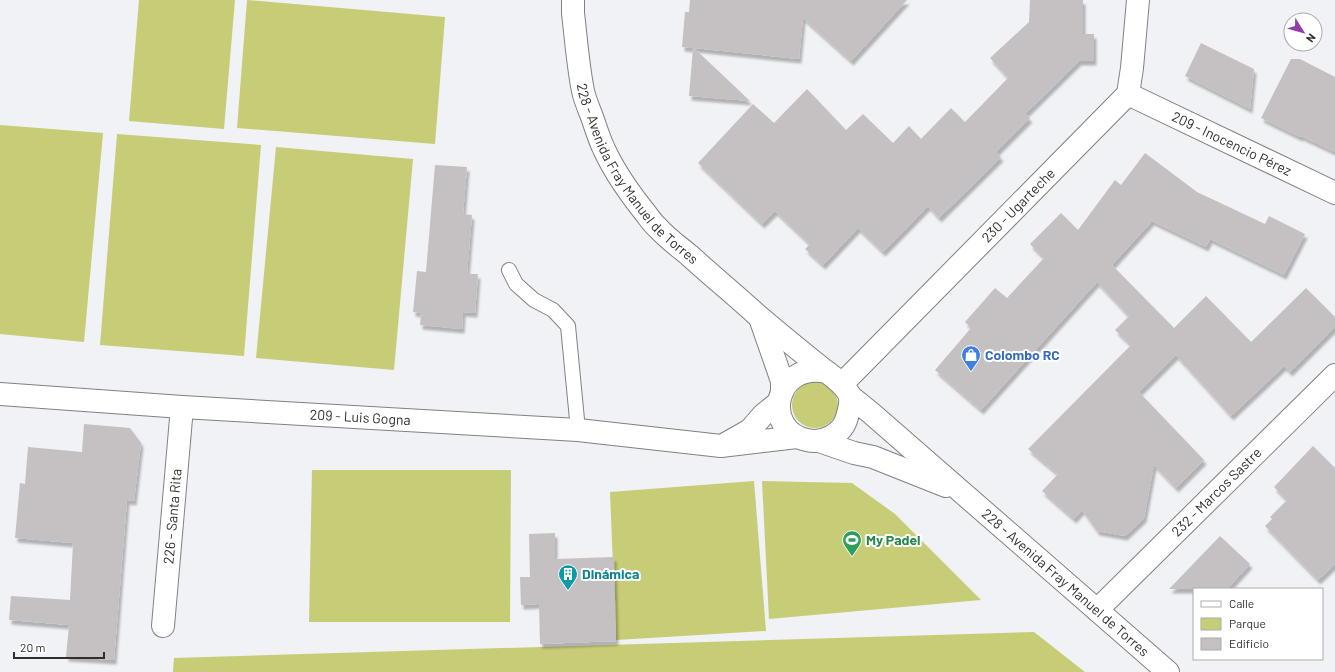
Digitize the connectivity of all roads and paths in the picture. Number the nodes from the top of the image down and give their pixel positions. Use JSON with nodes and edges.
{"nodes":[{"id":1,"x":573,"y":0,"type":"edge"},
{"id":2,"x":1138,"y":0,"type":"edge"},
{"id":3,"x":1128,"y":94,"type":"junction"},
{"id":4,"x":1335,"y":194,"type":"edge"},
{"id":5,"x":509,"y":270,"type":"dead end"},
{"id":6,"x":760,"y":317,"type":"junction"},
{"id":7,"x":1335,"y":375,"type":"edge"},
{"id":8,"x":840,"y":384,"type":"junction"},
{"id":9,"x":0,"y":394,"type":"edge"},
{"id":10,"x":780,"y":397,"type":"junction"},
{"id":11,"x":182,"y":407,"type":"junction"},
{"id":12,"x":578,"y":430,"type":"junction"},
{"id":13,"x":798,"y":437,"type":"junction"},
{"id":14,"x":819,"y":441,"type":"junction"},
{"id":15,"x":720,"y":446,"type":"junction"},
{"id":16,"x":963,"y":493,"type":"junction"},
{"id":17,"x":1097,"y":610,"type":"junction"},
{"id":18,"x":163,"y":626,"type":"dead end"},
{"id":19,"x":1168,"y":672,"type":"edge"}],
"edges":[{"from":1,"to":6,"type":"street","name":"228 - Avenida Fray Manuel de Torres"},
{"from":2,"to":3,"type":"street"},
{"from":3,"to":4,"type":"street","name":"209 - Inocencio Pérez"},
{"from":3,"to":8,"type":"street","name":"230 - Ugarteche"},
{"from":5,"to":12,"type":"lane"},
{"from":6,"to":8,"type":"street","name":"228 - Avenida Fray Manuel de Torres"},
{"from":6,"to":10,"type":"street"},
{"from":7,"to":17,"type":"street","name":"232 - Marcos Sastre"},
{"from":8,"to":10,"type":"street"},
{"from":8,"to":14,"type":"street"},
{"from":8,"to":16,"type":"street","name":"228 - Avenida Fray Manuel de Torres"},
{"from":9,"to":11,"type":"street","name":"209 - Luis Gogna"},
{"from":10,"to":13,"type":"street"},
{"from":10,"to":15,"type":"street"},
{"from":11,"to":12,"type":"street","name":"209 - Luis Gogna"},
{"from":11,"to":18,"type":"street","name":"226 - Santa Rita"},
{"from":12,"to":15,"type":"street","name":"209 - Luis Gogna"},
{"from":13,"to":14,"type":"street"},
{"from":13,"to":15,"type":"street","name":"209 - Luis Gogna"},
{"from":14,"to":16,"type":"street","name":"228 - Avenida Fray Manuel de Torres"},
{"from":16,"to":17,"type":"street","name":"228 - Avenida Fray Manuel de Torres"},
{"from":17,"to":19,"type":"street","name":"228 - Avenida Fray Manuel de Torres"}]}
